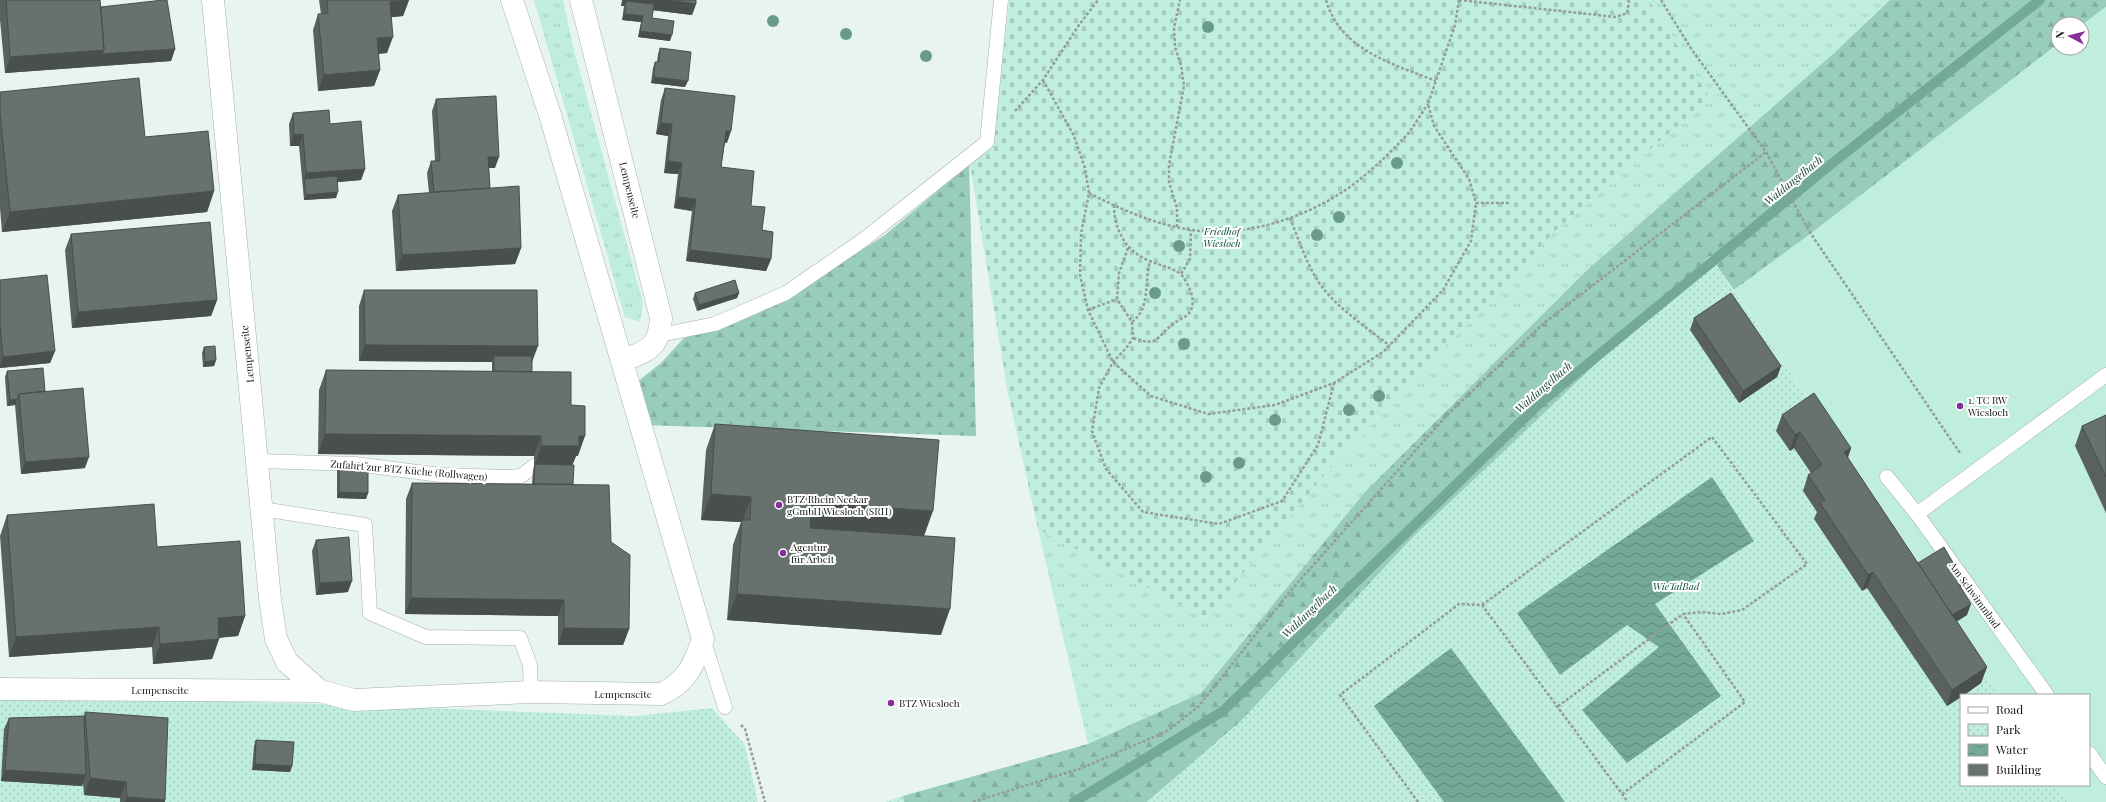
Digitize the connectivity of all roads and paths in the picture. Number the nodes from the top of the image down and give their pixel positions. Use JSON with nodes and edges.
{"nodes":[{"id":1,"x":213,"y":0,"type":"edge"},
{"id":2,"x":512,"y":0,"type":"edge"},
{"id":3,"x":581,"y":0,"type":"edge"},
{"id":4,"x":1001,"y":0,"type":"edge"},
{"id":5,"x":1098,"y":0,"type":"edge"},
{"id":6,"x":1180,"y":0,"type":"edge"},
{"id":7,"x":1326,"y":0,"type":"edge"},
{"id":8,"x":1459,"y":0,"type":"edge"},
{"id":9,"x":1628,"y":0,"type":"edge"},
{"id":10,"x":1661,"y":0,"type":"edge"},
{"id":11,"x":1436,"y":81,"type":"junction"},
{"id":12,"x":1428,"y":104,"type":"junction"},
{"id":13,"x":1766,"y":152,"type":"junction"},
{"id":14,"x":1088,"y":193,"type":"junction"},
{"id":15,"x":1476,"y":202,"type":"junction"},
{"id":16,"x":1511,"y":202,"type":"dead end"},
{"id":17,"x":1114,"y":205,"type":"junction"},
{"id":18,"x":1290,"y":218,"type":"junction"},
{"id":19,"x":1176,"y":228,"type":"junction"},
{"id":20,"x":1191,"y":230,"type":"junction"},
{"id":21,"x":1128,"y":248,"type":"junction"},
{"id":22,"x":1150,"y":261,"type":"junction"},
{"id":23,"x":1181,"y":274,"type":"junction"},
{"id":24,"x":1117,"y":299,"type":"junction"},
{"id":25,"x":1088,"y":310,"type":"junction"},
{"id":26,"x":1132,"y":322,"type":"junction"},
{"id":27,"x":660,"y":334,"type":"junction"},
{"id":28,"x":1133,"y":338,"type":"junction"},
{"id":29,"x":1390,"y":346,"type":"junction"},
{"id":30,"x":622,"y":361,"type":"junction"},
{"id":31,"x":1113,"y":362,"type":"junction"},
{"id":32,"x":2106,"y":374,"type":"edge"},
{"id":33,"x":1334,"y":383,"type":"junction"},
{"id":34,"x":258,"y":461,"type":"junction"},
{"id":35,"x":534,"y":466,"type":"edge"},
{"id":36,"x":1974,"y":473,"type":"junction"},
{"id":37,"x":1887,"y":478,"type":"dead end"},
{"id":38,"x":262,"y":509,"type":"junction"},
{"id":39,"x":1917,"y":514,"type":"junction"},
{"id":40,"x":1482,"y":605,"type":"junction"},
{"id":41,"x":1683,"y":614,"type":"junction"},
{"id":42,"x":704,"y":639,"type":"junction"},
{"id":43,"x":0,"y":689,"type":"edge"},
{"id":44,"x":320,"y":691,"type":"junction"},
{"id":45,"x":531,"y":692,"type":"junction"},
{"id":46,"x":2046,"y":694,"type":"edge"},
{"id":47,"x":1558,"y":707,"type":"junction"},
{"id":48,"x":725,"y":708,"type":"joint"},
{"id":49,"x":2090,"y":754,"type":"edge"},
{"id":50,"x":2106,"y":776,"type":"edge"},
{"id":51,"x":1622,"y":794,"type":"junction"},
{"id":52,"x":765,"y":802,"type":"edge"},
{"id":53,"x":973,"y":802,"type":"edge"},
{"id":54,"x":1418,"y":802,"type":"edge"},
{"id":55,"x":1628,"y":802,"type":"edge"}],
"edges":[{"from":1,"to":34,"type":"street","name":"Lempenseite"},
{"from":2,"to":30,"type":"street"},
{"from":3,"to":27,"type":"street","name":"Lempenseite"},
{"from":4,"to":27,"type":"lane"},
{"from":5,"to":14,"type":"path"},
{"from":6,"to":19,"type":"path"},
{"from":7,"to":11,"type":"path"},
{"from":8,"to":9,"type":"path"},
{"from":8,"to":11,"type":"path"},
{"from":10,"to":13,"type":"path"},
{"from":11,"to":12,"type":"path"},
{"from":12,"to":15,"type":"path"},
{"from":12,"to":18,"type":"path"},
{"from":13,"to":36,"type":"path"},
{"from":13,"to":53,"type":"path"},
{"from":14,"to":17,"type":"path"},
{"from":14,"to":25,"type":"path"},
{"from":15,"to":16,"type":"path"},
{"from":15,"to":29,"type":"path"},
{"from":17,"to":19,"type":"path"},
{"from":17,"to":21,"type":"path"},
{"from":18,"to":20,"type":"path"},
{"from":18,"to":29,"type":"path"},
{"from":19,"to":20,"type":"path"},
{"from":20,"to":23,"type":"path"},
{"from":21,"to":22,"type":"path"},
{"from":21,"to":24,"type":"path"},
{"from":22,"to":23,"type":"path"},
{"from":22,"to":26,"type":"path"},
{"from":23,"to":28,"type":"path"},
{"from":24,"to":25,"type":"path"},
{"from":24,"to":26,"type":"path"},
{"from":25,"to":31,"type":"path"},
{"from":26,"to":28,"type":"path"},
{"from":27,"to":30,"type":"street"},
{"from":28,"to":31,"type":"path"},
{"from":29,"to":33,"type":"path"},
{"from":30,"to":42,"type":"street"},
{"from":31,"to":33,"type":"path"},
{"from":31,"to":33,"type":"path"},
{"from":32,"to":36,"type":"lane"},
{"from":34,"to":35,"type":"lane","name":"Zufahrt zur BTZ Küche (Rollwagen)"},
{"from":34,"to":38,"type":"street","name":"Lempenseite"},
{"from":36,"to":39,"type":"lane"},
{"from":37,"to":39,"type":"lane","name":"Am Schwimmbad"},
{"from":38,"to":44,"type":"street","name":"Lempenseite"},
{"from":38,"to":45,"type":"lane"},
{"from":39,"to":46,"type":"lane","name":"Am Schwimmbad"},
{"from":40,"to":41,"type":"path"},
{"from":40,"to":47,"type":"path"},
{"from":40,"to":54,"type":"path"},
{"from":41,"to":47,"type":"path"},
{"from":41,"to":51,"type":"path"},
{"from":42,"to":45,"type":"street","name":"Lempenseite"},
{"from":42,"to":48,"type":"lane"},
{"from":43,"to":44,"type":"street","name":"Lempenseite"},
{"from":44,"to":45,"type":"street","name":"Lempenseite"},
{"from":47,"to":51,"type":"path"},
{"from":48,"to":52,"type":"path"},
{"from":49,"to":50,"type":"lane"},
{"from":51,"to":55,"type":"path"}]}
